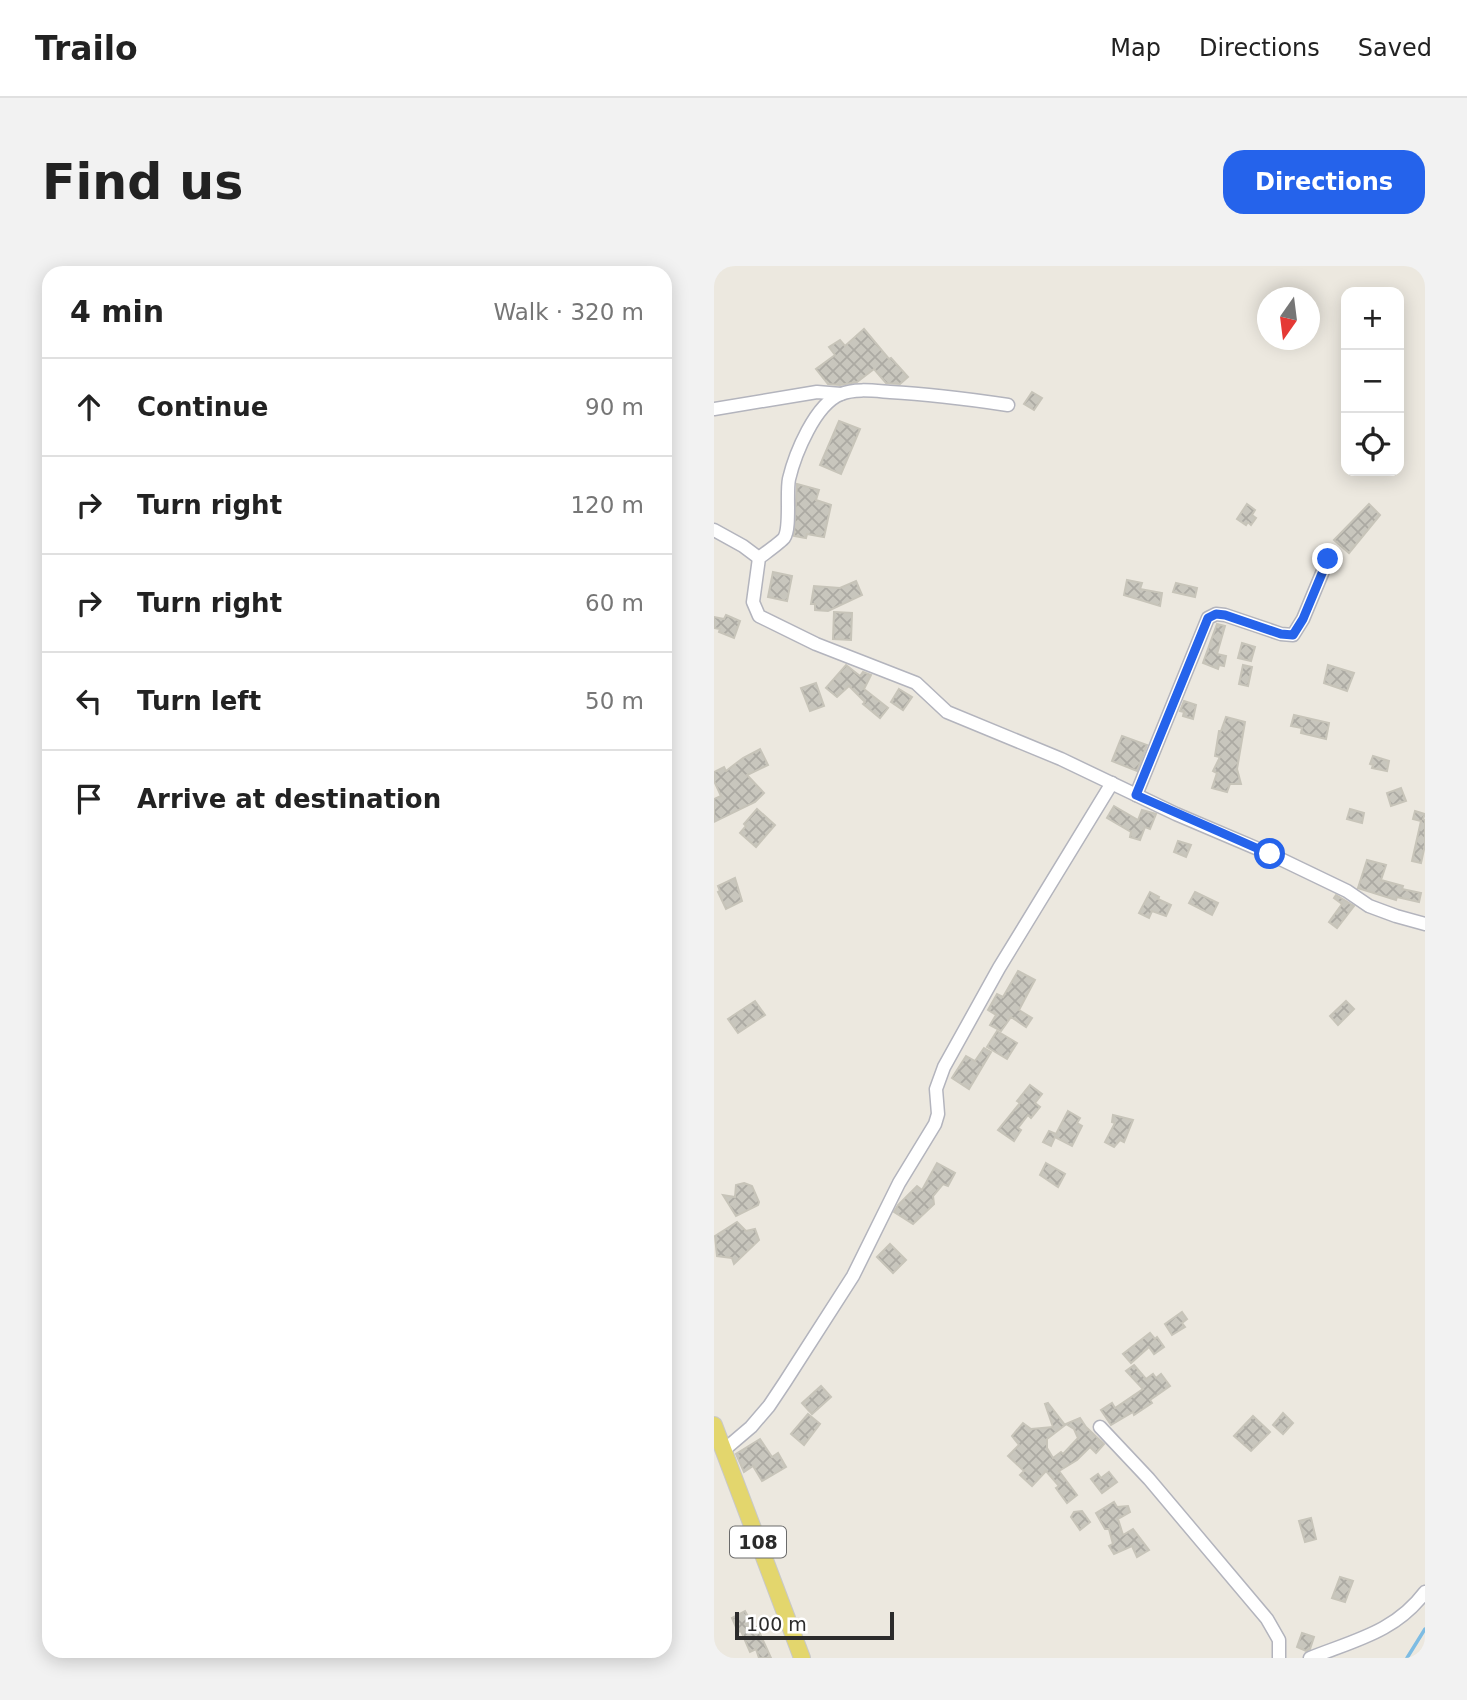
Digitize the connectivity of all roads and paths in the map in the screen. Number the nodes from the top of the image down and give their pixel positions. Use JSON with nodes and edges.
{"nodes":[{"id":1,"x":841,"y":394,"type":"junction"},
{"id":2,"x":1008,"y":405,"type":"dead end"},
{"id":3,"x":714,"y":409,"type":"edge"},
{"id":4,"x":714,"y":530,"type":"edge"},
{"id":5,"x":759,"y":558,"type":"junction"},
{"id":6,"x":1328,"y":559,"type":"dead end"},
{"id":7,"x":1112,"y":783,"type":"junction"},
{"id":8,"x":1136,"y":795,"type":"junction"},
{"id":9,"x":1425,"y":923,"type":"edge"},
{"id":10,"x":714,"y":1425,"type":"edge"},
{"id":11,"x":1100,"y":1427,"type":"dead end"},
{"id":12,"x":724,"y":1450,"type":"junction"},
{"id":13,"x":1425,"y":1592,"type":"edge"},
{"id":14,"x":802,"y":1658,"type":"edge"},
{"id":15,"x":1279,"y":1658,"type":"edge"},
{"id":16,"x":1310,"y":1658,"type":"edge"}],
"edges":[{"from":1,"to":2,"type":"street"},
{"from":1,"to":3,"type":"street"},
{"from":1,"to":5,"type":"street"},
{"from":4,"to":5,"type":"street"},
{"from":5,"to":7,"type":"street"},
{"from":6,"to":8,"type":"street"},
{"from":7,"to":8,"type":"street"},
{"from":7,"to":12,"type":"street"},
{"from":8,"to":9,"type":"street"},
{"from":10,"to":12,"type":"main road","number":"108"},
{"from":11,"to":15,"type":"street"},
{"from":12,"to":14,"type":"main road","number":"108"},
{"from":13,"to":16,"type":"street"}]}
